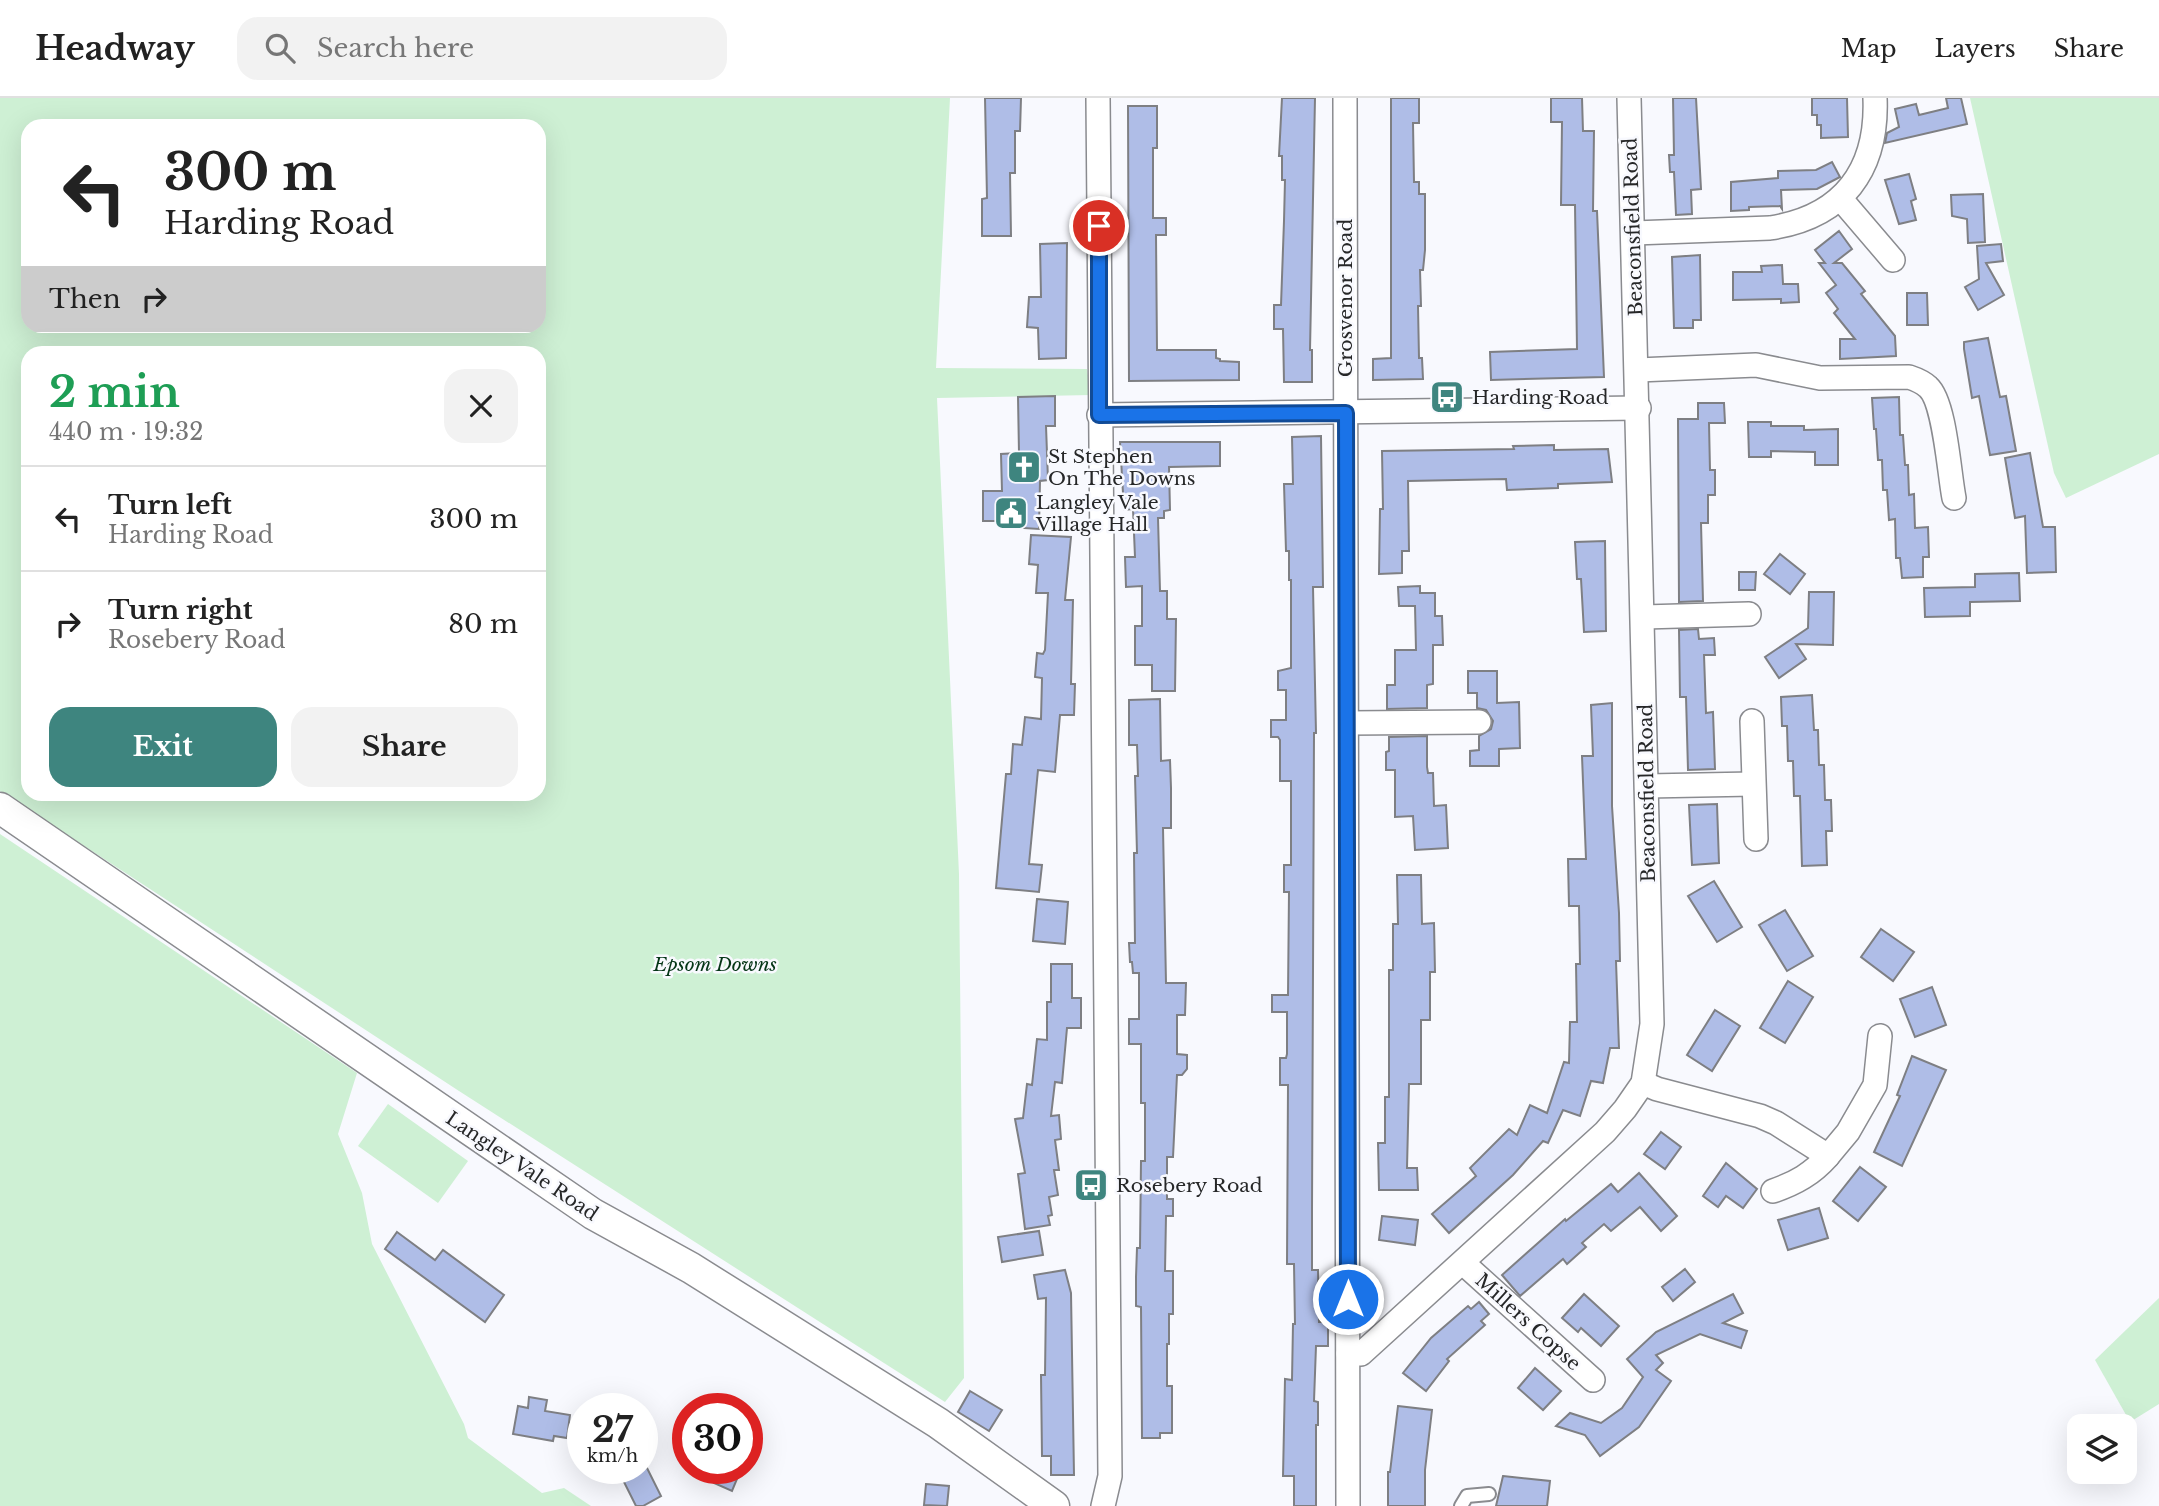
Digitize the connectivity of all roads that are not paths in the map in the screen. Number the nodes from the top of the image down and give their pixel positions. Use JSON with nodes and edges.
{"nodes":[{"id":1,"x":1098,"y":98,"type":"edge"},
{"id":2,"x":1345,"y":98,"type":"edge"},
{"id":3,"x":1629,"y":98,"type":"edge"},
{"id":4,"x":1875,"y":98,"type":"edge"},
{"id":5,"x":1840,"y":198,"type":"junction"},
{"id":6,"x":1634,"y":233,"type":"junction"},
{"id":7,"x":1893,"y":260,"type":"dead end"},
{"id":8,"x":1638,"y":370,"type":"junction"},
{"id":9,"x":1639,"y":408,"type":"junction"},
{"id":10,"x":1346,"y":413,"type":"junction"},
{"id":11,"x":1099,"y":415,"type":"junction"},
{"id":12,"x":1954,"y":498,"type":"dead end"},
{"id":13,"x":1749,"y":614,"type":"dead end"},
{"id":14,"x":1644,"y":617,"type":"junction"},
{"id":15,"x":1752,"y":721,"type":"dead end"},
{"id":16,"x":1479,"y":722,"type":"dead end"},
{"id":17,"x":1348,"y":723,"type":"junction"},
{"id":18,"x":1752,"y":784,"type":"junction"},
{"id":19,"x":1647,"y":786,"type":"junction"},
{"id":20,"x":0,"y":808,"type":"edge"},
{"id":21,"x":1756,"y":839,"type":"dead end"},
{"id":22,"x":1880,"y":1036,"type":"dead end"},
{"id":23,"x":1643,"y":1083,"type":"junction"},
{"id":24,"x":1828,"y":1156,"type":"junction"},
{"id":25,"x":1773,"y":1191,"type":"dead end"},
{"id":26,"x":1463,"y":1263,"type":"junction"},
{"id":27,"x":1348,"y":1354,"type":"junction"},
{"id":28,"x":1592,"y":1380,"type":"dead end"},
{"id":29,"x":1489,"y":1494,"type":"dead end"},
{"id":30,"x":1054,"y":1506,"type":"edge"},
{"id":31,"x":1103,"y":1506,"type":"edge"},
{"id":32,"x":1348,"y":1506,"type":"edge"},
{"id":33,"x":1461,"y":1506,"type":"edge"}],
"edges":[{"from":1,"to":11,"type":"street"},
{"from":2,"to":10,"type":"street","name":"Grosvenor Road"},
{"from":3,"to":6,"type":"street","name":"Beaconsfield Road"},
{"from":4,"to":5,"type":"street"},
{"from":5,"to":6,"type":"street"},
{"from":5,"to":7,"type":"street"},
{"from":6,"to":8,"type":"street","name":"Beaconsfield Road"},
{"from":8,"to":9,"type":"street","name":"Beaconsfield Road"},
{"from":8,"to":12,"type":"street"},
{"from":9,"to":10,"type":"street"},
{"from":9,"to":14,"type":"street","name":"Beaconsfield Road"},
{"from":10,"to":11,"type":"street"},
{"from":10,"to":17,"type":"street","name":"Grosvenor Road"},
{"from":11,"to":31,"type":"street"},
{"from":13,"to":14,"type":"street"},
{"from":14,"to":19,"type":"street","name":"Beaconsfield Road"},
{"from":15,"to":18,"type":"street"},
{"from":16,"to":17,"type":"street"},
{"from":17,"to":27,"type":"street","name":"Grosvenor Road"},
{"from":18,"to":19,"type":"street"},
{"from":18,"to":21,"type":"street"},
{"from":19,"to":23,"type":"street","name":"Beaconsfield Road"},
{"from":20,"to":30,"type":"street","name":"Langley Vale Road"},
{"from":22,"to":24,"type":"street"},
{"from":23,"to":24,"type":"street"},
{"from":23,"to":26,"type":"street","name":"Beaconsfield Road"},
{"from":24,"to":25,"type":"street"},
{"from":26,"to":27,"type":"street","name":"Beaconsfield Road"},
{"from":26,"to":28,"type":"street","name":"Millers Copse"},
{"from":27,"to":32,"type":"street","name":"Grosvenor Road"},
{"from":29,"to":33,"type":"lane"}]}
